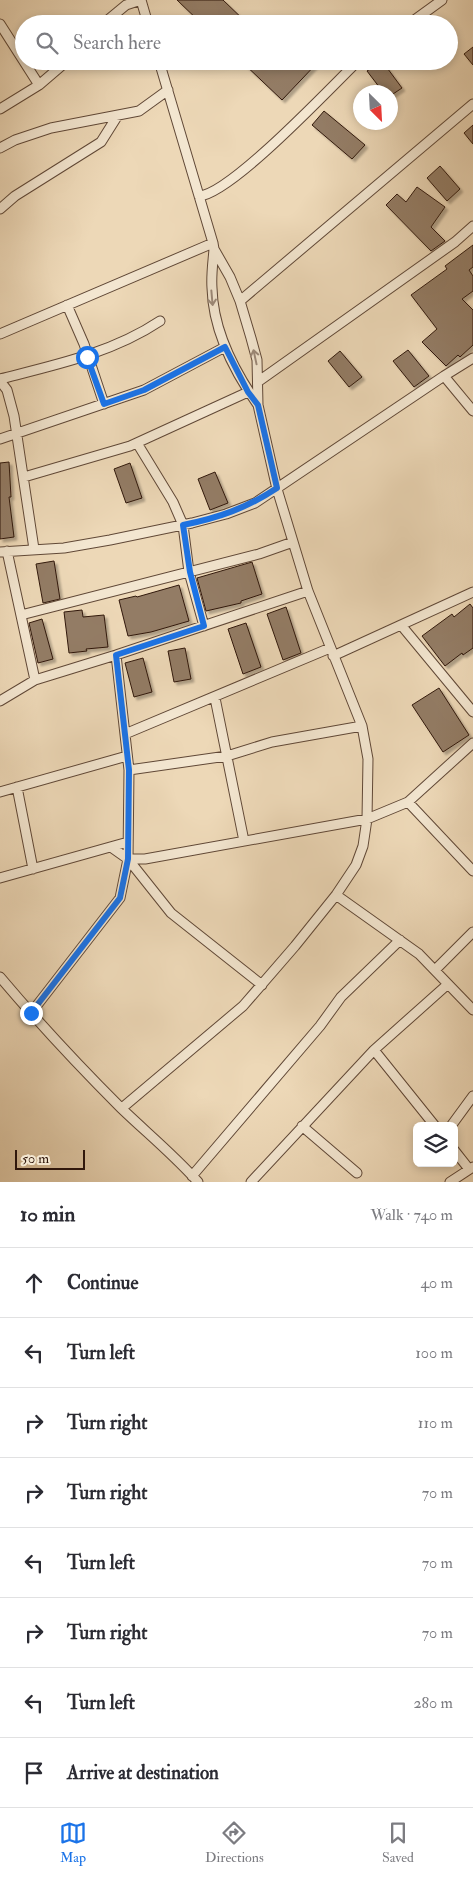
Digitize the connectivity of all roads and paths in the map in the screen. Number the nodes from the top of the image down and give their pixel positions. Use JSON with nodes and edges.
{"nodes":[{"id":1,"x":141,"y":0,"type":"edge"},
{"id":2,"x":442,"y":0,"type":"edge"},
{"id":3,"x":114,"y":15,"type":"edge"},
{"id":4,"x":145,"y":15,"type":"edge"},
{"id":5,"x":421,"y":15,"type":"edge"},
{"id":6,"x":0,"y":24,"type":"edge"},
{"id":7,"x":15,"y":48,"type":"edge"},
{"id":8,"x":29,"y":70,"type":"edge"},
{"id":9,"x":57,"y":70,"type":"edge"},
{"id":10,"x":162,"y":70,"type":"edge"},
{"id":11,"x":349,"y":70,"type":"edge"},
{"id":12,"x":39,"y":86,"type":"junction"},
{"id":13,"x":168,"y":90,"type":"junction"},
{"id":14,"x":473,"y":104,"type":"edge"},
{"id":15,"x":0,"y":109,"type":"edge"},
{"id":16,"x":118,"y":115,"type":"junction"},
{"id":17,"x":0,"y":148,"type":"edge"},
{"id":18,"x":199,"y":196,"type":"junction"},
{"id":19,"x":0,"y":209,"type":"edge"},
{"id":20,"x":473,"y":226,"type":"edge"},
{"id":21,"x":214,"y":246,"type":"junction"},
{"id":22,"x":240,"y":301,"type":"junction"},
{"id":23,"x":67,"y":305,"type":"junction"},
{"id":24,"x":160,"y":321,"type":"dead end"},
{"id":25,"x":0,"y":334,"type":"edge"},
{"id":26,"x":225,"y":347,"type":"junction"},
{"id":27,"x":87,"y":357,"type":"junction"},
{"id":28,"x":473,"y":358,"type":"edge"},
{"id":29,"x":444,"y":376,"type":"junction"},
{"id":30,"x":0,"y":380,"type":"edge"},
{"id":31,"x":259,"y":381,"type":"junction"},
{"id":32,"x":248,"y":392,"type":"junction"},
{"id":33,"x":104,"y":404,"type":"junction"},
{"id":34,"x":258,"y":405,"type":"junction"},
{"id":35,"x":473,"y":411,"type":"edge"},
{"id":36,"x":16,"y":434,"type":"junction"},
{"id":37,"x":0,"y":439,"type":"edge"},
{"id":38,"x":137,"y":443,"type":"junction"},
{"id":39,"x":24,"y":477,"type":"junction"},
{"id":40,"x":277,"y":488,"type":"junction"},
{"id":41,"x":183,"y":525,"type":"junction"},
{"id":42,"x":293,"y":542,"type":"junction"},
{"id":43,"x":34,"y":549,"type":"junction"},
{"id":44,"x":3,"y":551,"type":"edge"},
{"id":45,"x":190,"y":572,"type":"junction"},
{"id":46,"x":308,"y":591,"type":"junction"},
{"id":47,"x":473,"y":592,"type":"edge"},
{"id":48,"x":21,"y":615,"type":"junction"},
{"id":49,"x":401,"y":625,"type":"junction"},
{"id":50,"x":204,"y":626,"type":"junction"},
{"id":51,"x":332,"y":652,"type":"junction"},
{"id":52,"x":116,"y":655,"type":"junction"},
{"id":53,"x":35,"y":680,"type":"junction"},
{"id":54,"x":215,"y":698,"type":"junction"},
{"id":55,"x":0,"y":701,"type":"edge"},
{"id":56,"x":473,"y":712,"type":"edge"},
{"id":57,"x":362,"y":726,"type":"junction"},
{"id":58,"x":125,"y":734,"type":"junction"},
{"id":59,"x":473,"y":743,"type":"edge"},
{"id":60,"x":127,"y":756,"type":"junction"},
{"id":61,"x":227,"y":756,"type":"junction"},
{"id":62,"x":129,"y":770,"type":"junction"},
{"id":63,"x":17,"y":787,"type":"junction"},
{"id":64,"x":0,"y":792,"type":"edge"},
{"id":65,"x":408,"y":802,"type":"junction"},
{"id":66,"x":367,"y":819,"type":"junction"},
{"id":67,"x":244,"y":841,"type":"junction"},
{"id":68,"x":128,"y":842,"type":"junction"},
{"id":69,"x":111,"y":847,"type":"junction"},
{"id":70,"x":128,"y":859,"type":"junction"},
{"id":71,"x":33,"y":869,"type":"junction"},
{"id":72,"x":473,"y":871,"type":"edge"},
{"id":73,"x":0,"y":878,"type":"edge"},
{"id":74,"x":336,"y":895,"type":"junction"},
{"id":75,"x":473,"y":932,"type":"edge"},
{"id":76,"x":400,"y":940,"type":"junction"},
{"id":77,"x":435,"y":970,"type":"junction"},
{"id":78,"x":0,"y":976,"type":"edge"},
{"id":79,"x":448,"y":984,"type":"junction"},
{"id":80,"x":262,"y":985,"type":"junction"},
{"id":81,"x":473,"y":1010,"type":"edge"},
{"id":82,"x":31,"y":1013,"type":"junction"},
{"id":83,"x":374,"y":1050,"type":"junction"},
{"id":84,"x":473,"y":1096,"type":"edge"},
{"id":85,"x":122,"y":1108,"type":"junction"},
{"id":86,"x":432,"y":1122,"type":"edge"},
{"id":87,"x":454,"y":1122,"type":"edge"},
{"id":88,"x":302,"y":1126,"type":"junction"},
{"id":89,"x":458,"y":1154,"type":"edge"},
{"id":90,"x":471,"y":1168,"type":"edge"},
{"id":91,"x":357,"y":1173,"type":"dead end"},
{"id":92,"x":195,"y":1179,"type":"edge"},
{"id":93,"x":251,"y":1182,"type":"edge"},
{"id":94,"x":450,"y":1182,"type":"edge"}],
"edges":[{"from":1,"to":3,"type":"street"},
{"from":1,"to":4,"type":"street"},
{"from":2,"to":5,"type":"street"},
{"from":6,"to":7,"type":"street"},
{"from":8,"to":12,"type":"street"},
{"from":9,"to":12,"type":"street"},
{"from":10,"to":13,"type":"street"},
{"from":11,"to":18,"type":"street"},
{"from":12,"to":15,"type":"street"},
{"from":13,"to":16,"type":"street"},
{"from":13,"to":18,"type":"street"},
{"from":14,"to":22,"type":"street"},
{"from":16,"to":17,"type":"street"},
{"from":16,"to":19,"type":"street"},
{"from":18,"to":21,"type":"street"},
{"from":20,"to":31,"type":"street"},
{"from":21,"to":22,"type":"street"},
{"from":21,"to":23,"type":"street"},
{"from":21,"to":26,"type":"street","one_way":true},
{"from":31,"to":22,"type":"street","one_way":true},
{"from":23,"to":25,"type":"street"},
{"from":23,"to":27,"type":"street"},
{"from":24,"to":27,"type":"street"},
{"from":26,"to":32,"type":"street"},
{"from":26,"to":33,"type":"street"},
{"from":27,"to":30,"type":"street"},
{"from":27,"to":33,"type":"street"},
{"from":28,"to":29,"type":"street"},
{"from":29,"to":35,"type":"street"},
{"from":29,"to":40,"type":"street"},
{"from":30,"to":36,"type":"street"},
{"from":31,"to":34,"type":"street"},
{"from":32,"to":34,"type":"street"},
{"from":32,"to":38,"type":"street"},
{"from":33,"to":36,"type":"street"},
{"from":34,"to":40,"type":"street"},
{"from":36,"to":37,"type":"street"},
{"from":36,"to":39,"type":"street"},
{"from":38,"to":39,"type":"street"},
{"from":38,"to":41,"type":"street"},
{"from":39,"to":43,"type":"street"},
{"from":40,"to":41,"type":"street"},
{"from":40,"to":42,"type":"street"},
{"from":41,"to":43,"type":"street"},
{"from":41,"to":45,"type":"street"},
{"from":42,"to":45,"type":"street"},
{"from":42,"to":46,"type":"street"},
{"from":43,"to":44,"type":"street"},
{"from":44,"to":48,"type":"street"},
{"from":45,"to":48,"type":"street"},
{"from":45,"to":50,"type":"street"},
{"from":46,"to":50,"type":"street"},
{"from":46,"to":51,"type":"street"},
{"from":47,"to":49,"type":"street"},
{"from":48,"to":53,"type":"street"},
{"from":49,"to":51,"type":"street"},
{"from":49,"to":56,"type":"street"},
{"from":50,"to":52,"type":"street"},
{"from":51,"to":54,"type":"street"},
{"from":51,"to":57,"type":"street"},
{"from":52,"to":53,"type":"street"},
{"from":52,"to":58,"type":"street"},
{"from":53,"to":55,"type":"street"},
{"from":54,"to":58,"type":"street"},
{"from":54,"to":61,"type":"street"},
{"from":57,"to":61,"type":"street"},
{"from":57,"to":66,"type":"street"},
{"from":58,"to":60,"type":"street"},
{"from":59,"to":65,"type":"street"},
{"from":60,"to":62,"type":"street"},
{"from":60,"to":63,"type":"street"},
{"from":61,"to":62,"type":"street"},
{"from":61,"to":67,"type":"street"},
{"from":62,"to":68,"type":"street"},
{"from":63,"to":64,"type":"street"},
{"from":63,"to":71,"type":"street"},
{"from":65,"to":66,"type":"street"},
{"from":65,"to":72,"type":"street"},
{"from":66,"to":67,"type":"street"},
{"from":66,"to":74,"type":"street"},
{"from":67,"to":70,"type":"street"},
{"from":68,"to":69,"type":"street"},
{"from":68,"to":70,"type":"street"},
{"from":69,"to":70,"type":"street"},
{"from":69,"to":71,"type":"street"},
{"from":70,"to":80,"type":"street"},
{"from":70,"to":82,"type":"street"},
{"from":71,"to":73,"type":"street"},
{"from":74,"to":76,"type":"street"},
{"from":74,"to":80,"type":"street"},
{"from":75,"to":77,"type":"street"},
{"from":76,"to":77,"type":"street"},
{"from":76,"to":92,"type":"street"},
{"from":77,"to":79,"type":"street"},
{"from":78,"to":82,"type":"street"},
{"from":79,"to":81,"type":"street"},
{"from":79,"to":83,"type":"street"},
{"from":80,"to":85,"type":"street"},
{"from":82,"to":85,"type":"street"},
{"from":83,"to":86,"type":"street"},
{"from":83,"to":88,"type":"street"},
{"from":84,"to":87,"type":"street"},
{"from":85,"to":92,"type":"street"},
{"from":88,"to":91,"type":"street"},
{"from":88,"to":93,"type":"street"},
{"from":89,"to":90,"type":"street"},
{"from":90,"to":94,"type":"street"}]}
